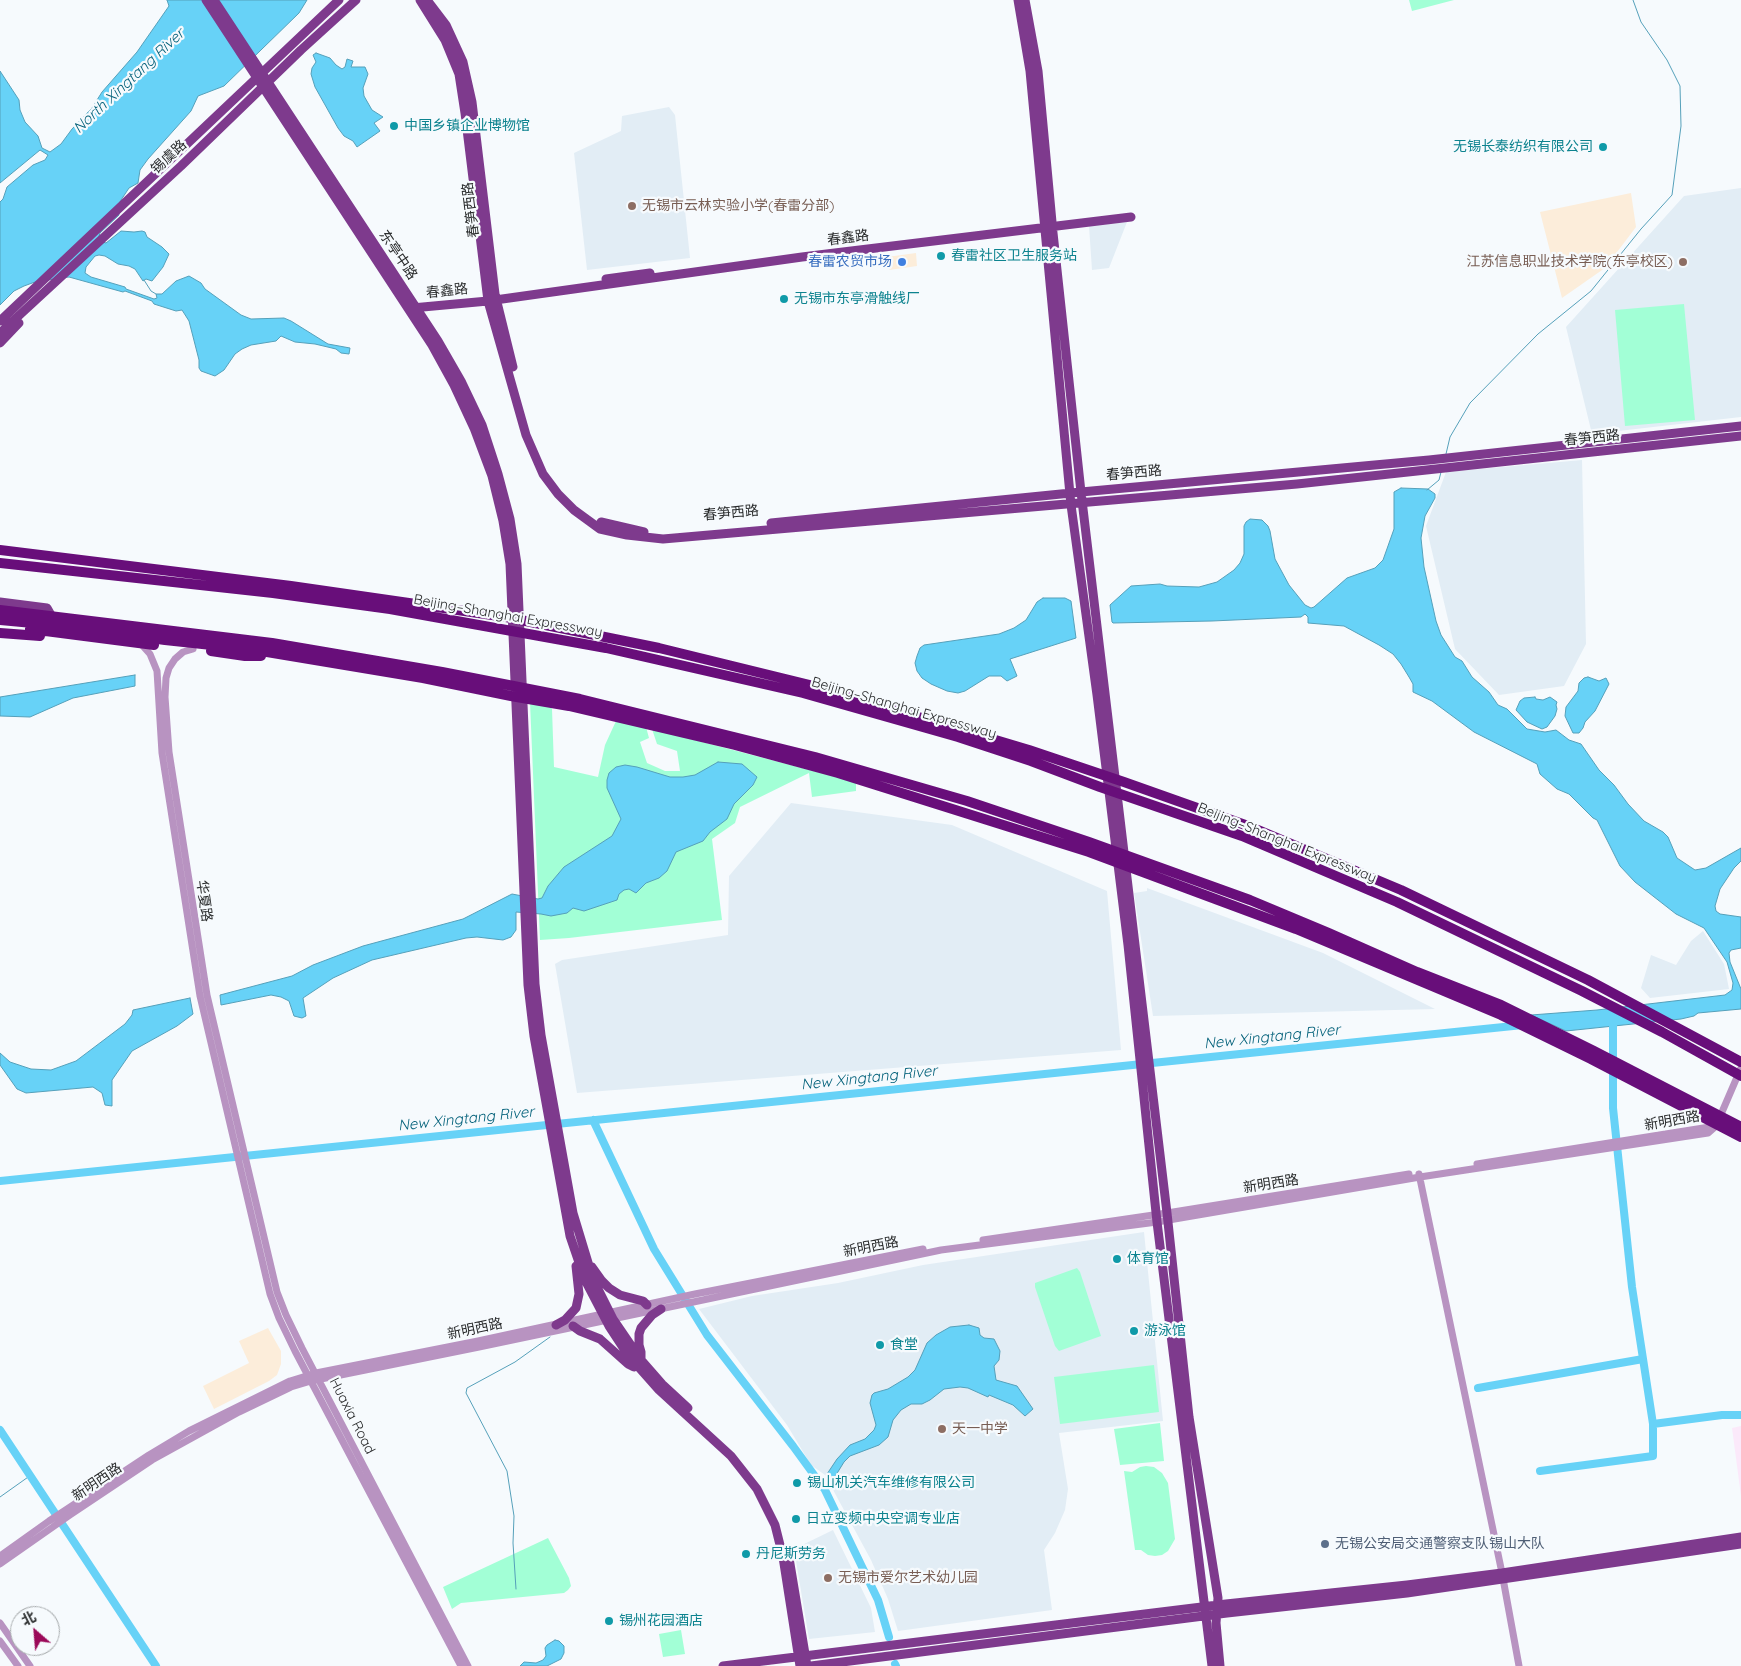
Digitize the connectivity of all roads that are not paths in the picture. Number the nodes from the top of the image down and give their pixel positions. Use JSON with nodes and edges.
{"nodes":[{"id":1,"x":206,"y":0,"type":"edge"},
{"id":2,"x":214,"y":0,"type":"edge"},
{"id":3,"x":339,"y":0,"type":"edge"},
{"id":4,"x":356,"y":0,"type":"edge"},
{"id":5,"x":420,"y":0,"type":"edge"},
{"id":6,"x":427,"y":0,"type":"edge"},
{"id":7,"x":1018,"y":0,"type":"edge"},
{"id":8,"x":1025,"y":0,"type":"edge"},
{"id":9,"x":281,"y":107,"type":"junction"},
{"id":10,"x":1131,"y":217,"type":"dead end"},
{"id":11,"x":1047,"y":227,"type":"junction"},
{"id":12,"x":73,"y":266,"type":"junction"},
{"id":13,"x":492,"y":298,"type":"junction"},
{"id":14,"x":412,"y":306,"type":"junction"},
{"id":15,"x":0,"y":321,"type":"edge"},
{"id":16,"x":0,"y":333,"type":"edge"},
{"id":17,"x":0,"y":343,"type":"edge"},
{"id":18,"x":1741,"y":426,"type":"edge"},
{"id":19,"x":1741,"y":436,"type":"edge"},
{"id":20,"x":1272,"y":475,"type":"junction"},
{"id":21,"x":1273,"y":486,"type":"junction"},
{"id":22,"x":1080,"y":492,"type":"junction"},
{"id":23,"x":1070,"y":493,"type":"junction"},
{"id":24,"x":1082,"y":503,"type":"junction"},
{"id":25,"x":1071,"y":504,"type":"junction"},
{"id":26,"x":0,"y":550,"type":"edge"},
{"id":27,"x":0,"y":563,"type":"edge"},
{"id":28,"x":0,"y":602,"type":"edge"},
{"id":29,"x":51,"y":615,"type":"junction"},
{"id":30,"x":0,"y":617,"type":"edge"},
{"id":31,"x":0,"y":634,"type":"edge"},
{"id":32,"x":84,"y":637,"type":"junction"},
{"id":33,"x":141,"y":644,"type":"junction"},
{"id":34,"x":193,"y":649,"type":"junction"},
{"id":35,"x":288,"y":655,"type":"junction"},
{"id":36,"x":1089,"y":847,"type":"junction"},
{"id":37,"x":1416,"y":975,"type":"junction"},
{"id":38,"x":1741,"y":1062,"type":"edge"},
{"id":39,"x":1741,"y":1068,"type":"edge"},
{"id":40,"x":1741,"y":1076,"type":"edge"},
{"id":41,"x":1741,"y":1127,"type":"edge"},
{"id":42,"x":1741,"y":1137,"type":"edge"},
{"id":43,"x":237,"y":1140,"type":"junction"},
{"id":44,"x":243,"y":1167,"type":"junction"},
{"id":45,"x":1420,"y":1174,"type":"junction"},
{"id":46,"x":570,"y":1213,"type":"junction"},
{"id":47,"x":1167,"y":1217,"type":"junction"},
{"id":48,"x":1157,"y":1218,"type":"junction"},
{"id":49,"x":584,"y":1252,"type":"junction"},
{"id":50,"x":578,"y":1261,"type":"junction"},
{"id":51,"x":671,"y":1302,"type":"junction"},
{"id":52,"x":647,"y":1305,"type":"junction"},
{"id":53,"x":661,"y":1308,"type":"junction"},
{"id":54,"x":608,"y":1317,"type":"junction"},
{"id":55,"x":556,"y":1325,"type":"junction"},
{"id":56,"x":573,"y":1326,"type":"junction"},
{"id":57,"x":641,"y":1360,"type":"junction"},
{"id":58,"x":642,"y":1372,"type":"junction"},
{"id":59,"x":318,"y":1376,"type":"junction"},
{"id":60,"x":310,"y":1378,"type":"junction"},
{"id":61,"x":51,"y":1524,"type":"junction"},
{"id":62,"x":1741,"y":1537,"type":"edge"},
{"id":63,"x":1741,"y":1544,"type":"edge"},
{"id":64,"x":0,"y":1556,"type":"edge"},
{"id":65,"x":0,"y":1564,"type":"edge"},
{"id":66,"x":1502,"y":1576,"type":"junction"},
{"id":67,"x":1217,"y":1610,"type":"junction"},
{"id":68,"x":1206,"y":1611,"type":"junction"},
{"id":69,"x":0,"y":1623,"type":"edge"},
{"id":70,"x":0,"y":1641,"type":"edge"},
{"id":71,"x":802,"y":1660,"type":"edge"},
{"id":72,"x":18,"y":1666,"type":"edge"},
{"id":73,"x":30,"y":1666,"type":"edge"},
{"id":74,"x":461,"y":1666,"type":"edge"},
{"id":75,"x":468,"y":1666,"type":"edge"},
{"id":76,"x":723,"y":1666,"type":"edge"},
{"id":77,"x":809,"y":1666,"type":"edge"},
{"id":78,"x":1212,"y":1666,"type":"edge"},
{"id":79,"x":1220,"y":1666,"type":"edge"},
{"id":80,"x":1519,"y":1666,"type":"edge"}],
"edges":[{"from":1,"to":9,"type":"main road"},
{"from":2,"to":9,"type":"main road"},
{"from":3,"to":15,"type":"main road","name":"锡虞路"},
{"from":4,"to":12,"type":"main road","name":"锡虞路"},
{"from":5,"to":13,"type":"main road","name":"春笋西路"},
{"from":6,"to":13,"type":"main road","name":"春笋西路"},
{"from":7,"to":11,"type":"main road"},
{"from":8,"to":11,"type":"main road"},
{"from":9,"to":14,"type":"main road","name":"东亭中路"},
{"from":10,"to":11,"type":"main road","name":"春鑫路"},
{"from":11,"to":13,"type":"main road","name":"春鑫路"},
{"from":11,"to":22,"type":"main road"},
{"from":11,"to":23,"type":"main road"},
{"from":12,"to":16,"type":"main road","name":"锡虞路"},
{"from":12,"to":17,"type":"main road"},
{"from":13,"to":14,"type":"main road","name":"春鑫路"},
{"from":13,"to":23,"type":"main road","name":"春笋西路"},
{"from":13,"to":25,"type":"main road","name":"春笋西路"},
{"from":14,"to":46,"type":"main road","name":"东亭中路"},
{"from":18,"to":20,"type":"main road","name":"春笋西路"},
{"from":19,"to":21,"type":"main road","name":"春笋西路"},
{"from":20,"to":21,"type":"main road"},
{"from":20,"to":22,"type":"main road","name":"春笋西路"},
{"from":21,"to":24,"type":"main road","name":"春笋西路"},
{"from":22,"to":23,"type":"main road","name":"春笋西路"},
{"from":22,"to":24,"type":"main road"},
{"from":23,"to":25,"type":"main road"},
{"from":24,"to":25,"type":"main road","name":"春笋西路"},
{"from":24,"to":47,"type":"main road"},
{"from":25,"to":48,"type":"main road"},
{"from":26,"to":38,"type":"highway","name":"Beijing–Shanghai Expressway"},
{"from":27,"to":40,"type":"highway","name":"Beijing–Shanghai Expressway"},
{"from":28,"to":29,"type":"main road"},
{"from":29,"to":30,"type":"highway"},
{"from":29,"to":36,"type":"highway"},
{"from":30,"to":32,"type":"highway"},
{"from":30,"to":35,"type":"highway"},
{"from":31,"to":32,"type":"highway"},
{"from":32,"to":33,"type":"highway"},
{"from":33,"to":34,"type":"highway"},
{"from":33,"to":43,"type":"street","name":"华夏路"},
{"from":34,"to":35,"type":"highway"},
{"from":34,"to":43,"type":"street","name":"华夏路"},
{"from":35,"to":36,"type":"highway"},
{"from":36,"to":37,"type":"highway"},
{"from":37,"to":41,"type":"highway"},
{"from":37,"to":42,"type":"highway"},
{"from":39,"to":45,"type":"street","name":"新明西路"},
{"from":43,"to":44,"type":"street","name":"华夏路"},
{"from":44,"to":59,"type":"street","name":"Huaxia Road"},
{"from":44,"to":60,"type":"street","name":"Huaxia Road"},
{"from":45,"to":47,"type":"street","name":"新明西路"},
{"from":45,"to":66,"type":"street"},
{"from":46,"to":49,"type":"main road"},
{"from":46,"to":50,"type":"main road"},
{"from":47,"to":48,"type":"street","name":"新明西路"},
{"from":47,"to":67,"type":"main road"},
{"from":48,"to":51,"type":"street","name":"新明西路"},
{"from":48,"to":68,"type":"main road"},
{"from":49,"to":52,"type":"main road"},
{"from":49,"to":54,"type":"main road"},
{"from":50,"to":54,"type":"main road"},
{"from":50,"to":55,"type":"main road"},
{"from":51,"to":52,"type":"street","name":"新明西路"},
{"from":51,"to":53,"type":"street","name":"新明西路"},
{"from":52,"to":54,"type":"street","name":"新明西路"},
{"from":53,"to":54,"type":"street","name":"新明西路"},
{"from":53,"to":57,"type":"main road"},
{"from":54,"to":55,"type":"street","name":"新明西路"},
{"from":54,"to":56,"type":"street","name":"新明西路"},
{"from":54,"to":57,"type":"main road"},
{"from":54,"to":58,"type":"main road"},
{"from":55,"to":59,"type":"street","name":"新明西路"},
{"from":56,"to":58,"type":"main road"},
{"from":56,"to":59,"type":"street","name":"新明西路"},
{"from":57,"to":71,"type":"main road"},
{"from":58,"to":71,"type":"main road"},
{"from":59,"to":60,"type":"street","name":"新明西路"},
{"from":59,"to":75,"type":"street","name":"Huaxia Road"},
{"from":60,"to":61,"type":"street","name":"新明西路"},
{"from":60,"to":74,"type":"street","name":"Huaxia Road"},
{"from":61,"to":64,"type":"street","name":"新明西路"},
{"from":61,"to":65,"type":"street","name":"新明西路"},
{"from":62,"to":66,"type":"main road"},
{"from":63,"to":66,"type":"main road"},
{"from":66,"to":67,"type":"main road"},
{"from":66,"to":80,"type":"street"},
{"from":67,"to":68,"type":"main road"},
{"from":67,"to":79,"type":"main road"},
{"from":68,"to":71,"type":"main road"},
{"from":68,"to":77,"type":"main road"},
{"from":68,"to":78,"type":"main road"},
{"from":69,"to":73,"type":"street"},
{"from":70,"to":72,"type":"street"},
{"from":71,"to":76,"type":"main road"},
{"from":71,"to":77,"type":"main road"}]}
